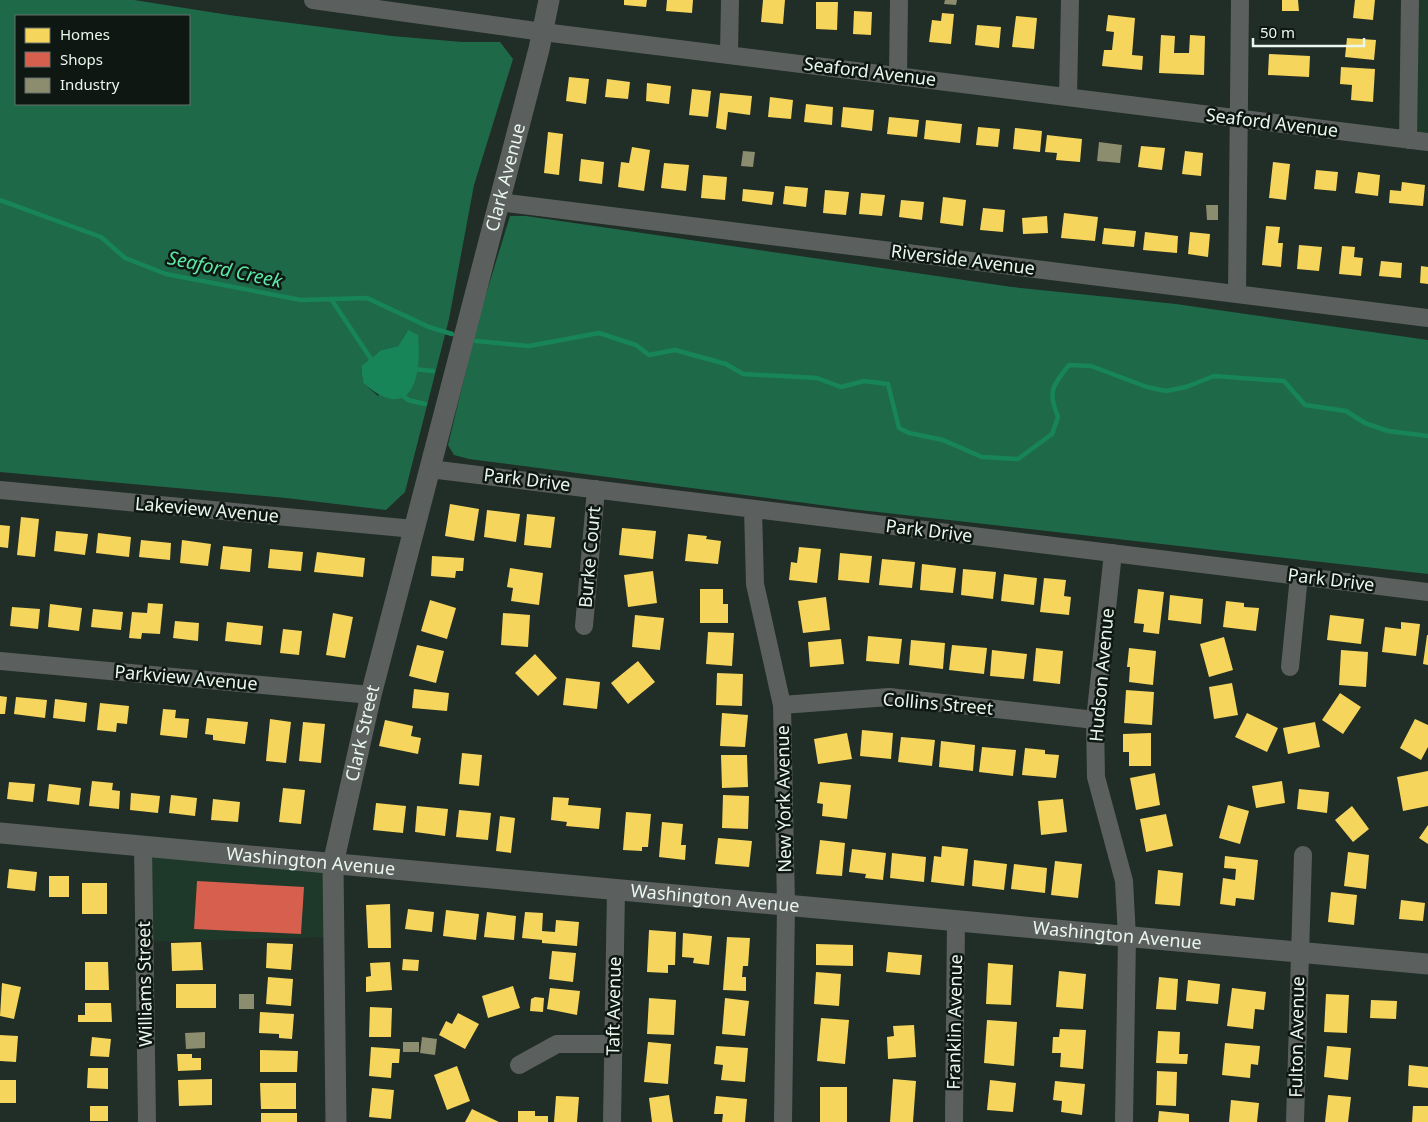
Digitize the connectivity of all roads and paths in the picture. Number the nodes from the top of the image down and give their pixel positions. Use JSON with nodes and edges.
{"nodes":[{"id":1,"x":313,"y":0,"type":"edge"},
{"id":2,"x":549,"y":0,"type":"edge"},
{"id":3,"x":730,"y":0,"type":"edge"},
{"id":4,"x":899,"y":0,"type":"edge"},
{"id":5,"x":1070,"y":0,"type":"edge"},
{"id":6,"x":1240,"y":0,"type":"edge"},
{"id":7,"x":1410,"y":0,"type":"edge"},
{"id":8,"x":388,"y":5,"type":"edge"},
{"id":9,"x":543,"y":32,"type":"junction"},
{"id":10,"x":729,"y":54,"type":"junction"},
{"id":11,"x":898,"y":76,"type":"junction"},
{"id":12,"x":1068,"y":97,"type":"junction"},
{"id":13,"x":1238,"y":118,"type":"junction"},
{"id":14,"x":1408,"y":140,"type":"junction"},
{"id":15,"x":1428,"y":142,"type":"edge"},
{"id":16,"x":499,"y":202,"type":"junction"},
{"id":17,"x":1237,"y":294,"type":"junction"},
{"id":18,"x":1428,"y":318,"type":"edge"},
{"id":19,"x":460,"y":353,"type":"joint"},
{"id":20,"x":430,"y":469,"type":"junction"},
{"id":21,"x":596,"y":489,"type":"junction"},
{"id":22,"x":0,"y":490,"type":"edge"},
{"id":23,"x":752,"y":509,"type":"junction"},
{"id":24,"x":414,"y":529,"type":"junction"},
{"id":25,"x":1113,"y":554,"type":"junction"},
{"id":26,"x":1299,"y":576,"type":"junction"},
{"id":27,"x":1428,"y":592,"type":"edge"},
{"id":28,"x":584,"y":626,"type":"dead end"},
{"id":29,"x":0,"y":661,"type":"edge"},
{"id":30,"x":1290,"y":667,"type":"dead end"},
{"id":31,"x":372,"y":695,"type":"junction"},
{"id":32,"x":782,"y":705,"type":"junction"},
{"id":33,"x":1095,"y":720,"type":"junction"},
{"id":34,"x":0,"y":833,"type":"edge"},
{"id":35,"x":143,"y":846,"type":"junction"},
{"id":36,"x":1303,"y":854,"type":"dead end"},
{"id":37,"x":333,"y":864,"type":"junction"},
{"id":38,"x":616,"y":890,"type":"junction"},
{"id":39,"x":786,"y":905,"type":"junction"},
{"id":40,"x":956,"y":921,"type":"junction"},
{"id":41,"x":1127,"y":937,"type":"junction"},
{"id":42,"x":1298,"y":953,"type":"junction"},
{"id":43,"x":1428,"y":964,"type":"edge"},
{"id":44,"x":614,"y":1044,"type":"junction"},
{"id":45,"x":519,"y":1065,"type":"dead end"},
{"id":46,"x":146,"y":1122,"type":"edge"},
{"id":47,"x":336,"y":1122,"type":"edge"},
{"id":48,"x":612,"y":1122,"type":"edge"},
{"id":49,"x":783,"y":1122,"type":"edge"},
{"id":50,"x":954,"y":1122,"type":"edge"},
{"id":51,"x":1124,"y":1122,"type":"edge"},
{"id":52,"x":1296,"y":1122,"type":"edge"}],
"edges":[{"from":1,"to":8,"type":"street","name":"Seaford Avenue"},
{"from":2,"to":9,"type":"street","name":"Clark Avenue"},
{"from":3,"to":10,"type":"street"},
{"from":4,"to":11,"type":"street"},
{"from":5,"to":12,"type":"street"},
{"from":6,"to":13,"type":"street"},
{"from":7,"to":14,"type":"street"},
{"from":8,"to":9,"type":"street","name":"Seaford Avenue"},
{"from":9,"to":10,"type":"street","name":"Seaford Avenue"},
{"from":9,"to":16,"type":"street","name":"Clark Avenue"},
{"from":10,"to":11,"type":"street","name":"Seaford Avenue"},
{"from":11,"to":12,"type":"street","name":"Seaford Avenue"},
{"from":12,"to":13,"type":"street","name":"Seaford Avenue"},
{"from":13,"to":14,"type":"street","name":"Seaford Avenue"},
{"from":13,"to":17,"type":"street"},
{"from":14,"to":15,"type":"street","name":"Seaford Avenue"},
{"from":16,"to":17,"type":"street","name":"Riverside Avenue"},
{"from":16,"to":19,"type":"street","name":"Clark Avenue"},
{"from":17,"to":18,"type":"street","name":"Riverside Avenue"},
{"from":19,"to":20,"type":"street","name":"Clark Street"},
{"from":20,"to":21,"type":"street","name":"Park Drive"},
{"from":20,"to":24,"type":"street","name":"Clark Street"},
{"from":21,"to":23,"type":"street","name":"Park Drive"},
{"from":21,"to":28,"type":"street","name":"Burke Court"},
{"from":22,"to":24,"type":"street","name":"Lakeview Avenue"},
{"from":23,"to":25,"type":"street","name":"Park Drive"},
{"from":23,"to":32,"type":"street","name":"New York Avenue"},
{"from":24,"to":31,"type":"street","name":"Clark Street"},
{"from":25,"to":26,"type":"street","name":"Park Drive"},
{"from":25,"to":33,"type":"street","name":"Hudson Avenue"},
{"from":26,"to":27,"type":"street","name":"Park Drive"},
{"from":26,"to":30,"type":"street"},
{"from":29,"to":31,"type":"street","name":"Parkview Avenue"},
{"from":31,"to":37,"type":"street","name":"Clark Street"},
{"from":32,"to":33,"type":"street","name":"Collins Street"},
{"from":32,"to":39,"type":"street","name":"New York Avenue"},
{"from":33,"to":41,"type":"street","name":"Hudson Avenue"},
{"from":34,"to":35,"type":"street","name":"Washington Avenue"},
{"from":35,"to":37,"type":"street","name":"Washington Avenue"},
{"from":35,"to":46,"type":"street","name":"Williams Street"},
{"from":36,"to":42,"type":"street","name":"Fulton Avenue"},
{"from":37,"to":38,"type":"street","name":"Washington Avenue"},
{"from":37,"to":47,"type":"street","name":"Clark Street"},
{"from":38,"to":39,"type":"street","name":"Washington Avenue"},
{"from":38,"to":44,"type":"street","name":"Taft Avenue"},
{"from":39,"to":40,"type":"street","name":"Washington Avenue"},
{"from":39,"to":49,"type":"street","name":"New York Avenue"},
{"from":40,"to":41,"type":"street","name":"Washington Avenue"},
{"from":40,"to":50,"type":"street","name":"Franklin Avenue"},
{"from":41,"to":42,"type":"street","name":"Washington Avenue"},
{"from":41,"to":51,"type":"street","name":"Hudson Avenue"},
{"from":42,"to":43,"type":"street","name":"Washington Avenue"},
{"from":42,"to":52,"type":"street","name":"Fulton Avenue"},
{"from":44,"to":45,"type":"street"},
{"from":44,"to":48,"type":"street","name":"Taft Avenue"}]}
